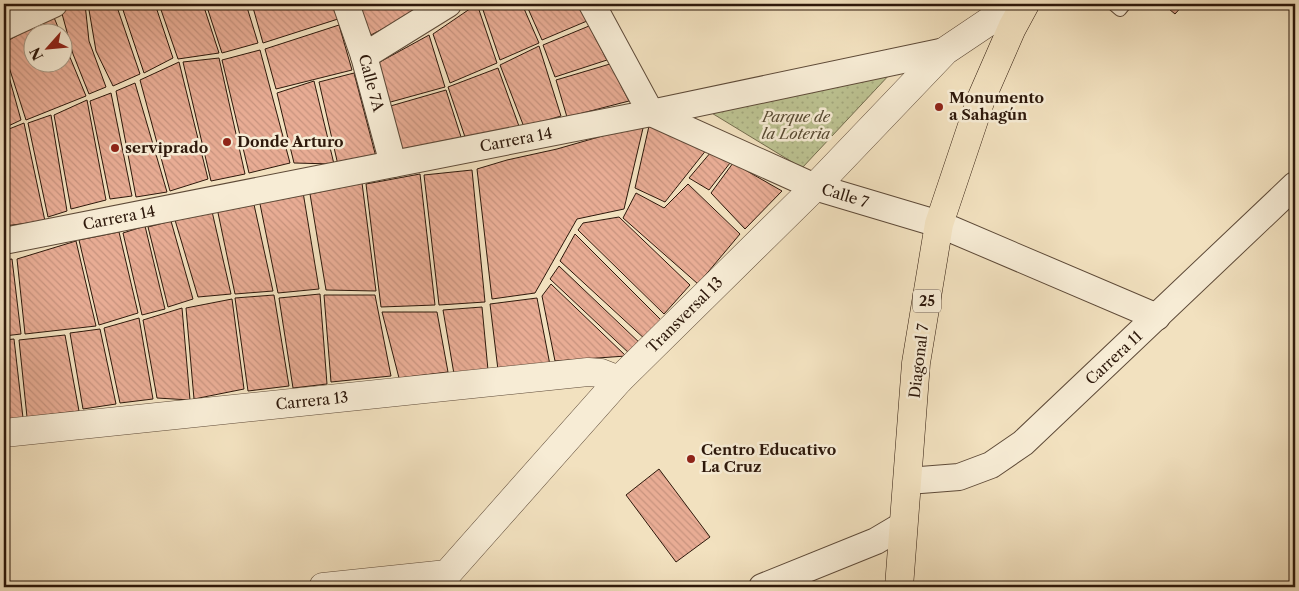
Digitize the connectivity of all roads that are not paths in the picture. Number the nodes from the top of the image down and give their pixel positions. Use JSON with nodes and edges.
{"nodes":[{"id":1,"x":54,"y":4,"type":"edge"},
{"id":2,"x":346,"y":4,"type":"edge"},
{"id":3,"x":448,"y":4,"type":"edge"},
{"id":4,"x":592,"y":4,"type":"edge"},
{"id":5,"x":1025,"y":4,"type":"edge"},
{"id":6,"x":1113,"y":4,"type":"edge"},
{"id":7,"x":1125,"y":4,"type":"edge"},
{"id":8,"x":26,"y":9,"type":"edge"},
{"id":9,"x":1013,"y":16,"type":"edge"},
{"id":10,"x":4,"y":27,"type":"edge"},
{"id":11,"x":945,"y":51,"type":"junction"},
{"id":12,"x":364,"y":56,"type":"junction"},
{"id":13,"x":651,"y":113,"type":"junction"},
{"id":14,"x":393,"y":164,"type":"junction"},
{"id":15,"x":1295,"y":185,"type":"edge"},
{"id":16,"x":815,"y":187,"type":"junction"},
{"id":17,"x":939,"y":224,"type":"junction"},
{"id":18,"x":4,"y":241,"type":"edge"},
{"id":19,"x":1157,"y":317,"type":"junction"},
{"id":20,"x":619,"y":380,"type":"junction"},
{"id":21,"x":4,"y":433,"type":"edge"},
{"id":22,"x":908,"y":481,"type":"junction"},
{"id":23,"x":903,"y":525,"type":"junction"},
{"id":24,"x":441,"y":581,"type":"edge"},
{"id":25,"x":323,"y":587,"type":"edge"},
{"id":26,"x":762,"y":587,"type":"edge"},
{"id":27,"x":899,"y":587,"type":"edge"}],
"edges":[{"from":1,"to":8,"type":"street"},
{"from":2,"to":12,"type":"street","name":"Calle 7A"},
{"from":3,"to":12,"type":"street"},
{"from":4,"to":13,"type":"street"},
{"from":5,"to":9,"type":"highway","number":"25"},
{"from":6,"to":7,"type":"lane"},
{"from":8,"to":10,"type":"street"},
{"from":9,"to":11,"type":"street","name":"Carrera 14"},
{"from":9,"to":17,"type":"highway","name":"Diagonal 7","number":"25"},
{"from":11,"to":13,"type":"street","name":"Carrera 14"},
{"from":11,"to":16,"type":"street","name":"Transversal 13"},
{"from":12,"to":14,"type":"street","name":"Calle 7A"},
{"from":13,"to":14,"type":"street","name":"Carrera 14"},
{"from":13,"to":16,"type":"street","name":"Calle 7"},
{"from":14,"to":18,"type":"street","name":"Carrera 14"},
{"from":15,"to":19,"type":"street","name":"Carrera 11"},
{"from":16,"to":17,"type":"street","name":"Calle 7"},
{"from":16,"to":20,"type":"street","name":"Transversal 13"},
{"from":17,"to":19,"type":"street","name":"Calle 7"},
{"from":17,"to":22,"type":"highway","name":"Diagonal 7","number":"25"},
{"from":19,"to":22,"type":"street","name":"Carrera 11"},
{"from":20,"to":21,"type":"street","name":"Carrera 13"},
{"from":20,"to":24,"type":"street","name":"Transversal 13"},
{"from":22,"to":23,"type":"highway","name":"Diagonal 7","number":"25"},
{"from":23,"to":26,"type":"street"},
{"from":23,"to":27,"type":"highway","name":"Diagonal 7","number":"25"},
{"from":24,"to":25,"type":"street"}]}
